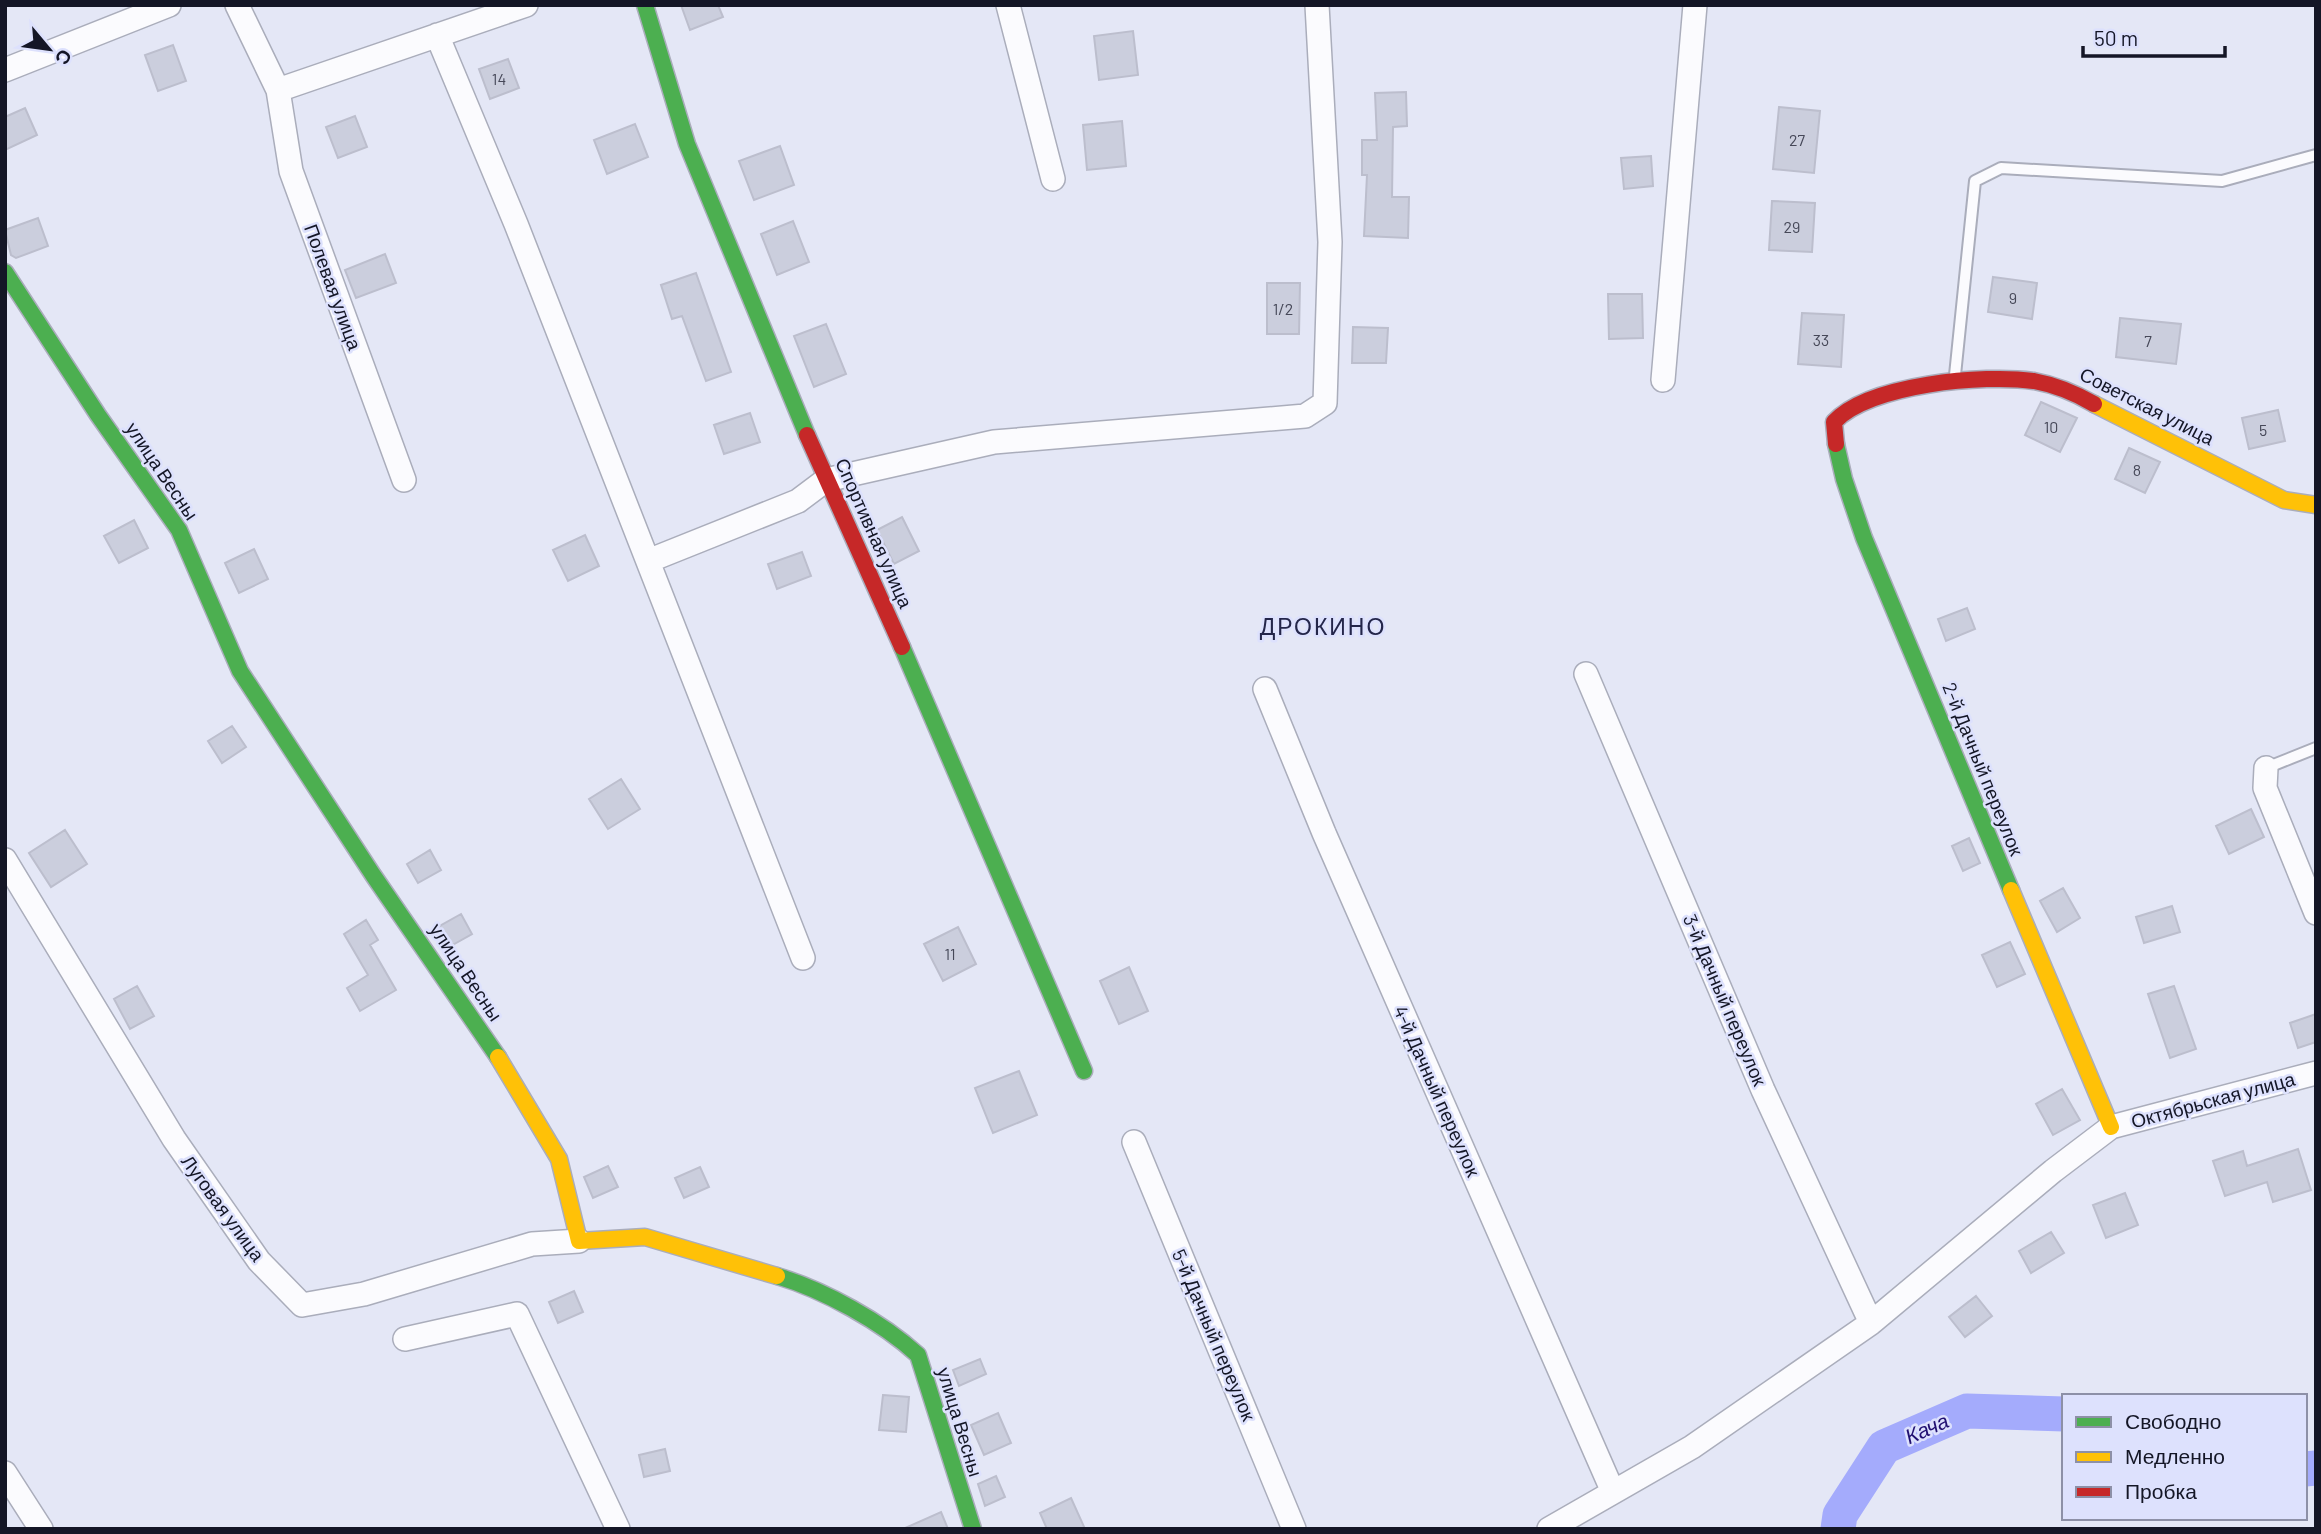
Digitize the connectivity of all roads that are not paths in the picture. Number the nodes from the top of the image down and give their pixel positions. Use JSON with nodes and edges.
{"nodes":[{"id":1,"x":169,"y":5,"type":"edge"},
{"id":2,"x":237,"y":5,"type":"edge"},
{"id":3,"x":526,"y":5,"type":"edge"},
{"id":4,"x":646,"y":5,"type":"edge"},
{"id":5,"x":1008,"y":5,"type":"edge"},
{"id":6,"x":1317,"y":5,"type":"edge"},
{"id":7,"x":1695,"y":5,"type":"edge"},
{"id":8,"x":437,"y":35,"type":"junction"},
{"id":9,"x":5,"y":70,"type":"edge"},
{"id":10,"x":278,"y":90,"type":"junction"},
{"id":11,"x":2316,"y":155,"type":"edge"},
{"id":12,"x":1053,"y":179,"type":"dead end"},
{"id":13,"x":5,"y":272,"type":"edge"},
{"id":14,"x":1954,"y":379,"type":"junction"},
{"id":15,"x":1662,"y":380,"type":"dead end"},
{"id":16,"x":1834,"y":422,"type":"joint"},
{"id":17,"x":404,"y":480,"type":"dead end"},
{"id":18,"x":826,"y":480,"type":"junction"},
{"id":19,"x":2316,"y":505,"type":"edge"},
{"id":20,"x":648,"y":561,"type":"junction"},
{"id":21,"x":1586,"y":674,"type":"dead end"},
{"id":22,"x":1265,"y":689,"type":"dead end"},
{"id":23,"x":2316,"y":748,"type":"edge"},
{"id":24,"x":2266,"y":768,"type":"joint"},
{"id":25,"x":5,"y":860,"type":"edge"},
{"id":26,"x":2316,"y":913,"type":"edge"},
{"id":27,"x":803,"y":958,"type":"dead end"},
{"id":28,"x":1084,"y":1071,"type":"dead end"},
{"id":29,"x":2316,"y":1073,"type":"edge"},
{"id":30,"x":2111,"y":1127,"type":"junction"},
{"id":31,"x":1134,"y":1142,"type":"dead end"},
{"id":32,"x":579,"y":1241,"type":"junction"},
{"id":33,"x":1871,"y":1323,"type":"junction"},
{"id":34,"x":405,"y":1339,"type":"dead end"},
{"id":35,"x":5,"y":1473,"type":"edge"},
{"id":36,"x":1613,"y":1492,"type":"junction"},
{"id":37,"x":41,"y":1529,"type":"edge"},
{"id":38,"x":618,"y":1529,"type":"edge"},
{"id":39,"x":973,"y":1529,"type":"edge"},
{"id":40,"x":1294,"y":1529,"type":"edge"},
{"id":41,"x":1549,"y":1529,"type":"edge"}],
"edges":[{"from":1,"to":9,"type":"street"},
{"from":2,"to":10,"type":"street","name":"Полевая улица"},
{"from":3,"to":8,"type":"street"},
{"from":4,"to":18,"type":"street","name":"Спортивная улица"},
{"from":5,"to":12,"type":"street"},
{"from":6,"to":18,"type":"street"},
{"from":7,"to":15,"type":"street"},
{"from":8,"to":10,"type":"street"},
{"from":8,"to":20,"type":"street"},
{"from":10,"to":17,"type":"street","name":"Полевая улица"},
{"from":11,"to":14,"type":"lane"},
{"from":13,"to":32,"type":"street","name":"улица Весны"},
{"from":14,"to":16,"type":"street","name":"Советская улица"},
{"from":14,"to":19,"type":"street","name":"Советская улица"},
{"from":16,"to":30,"type":"street","name":"2-й Дачный переулок"},
{"from":18,"to":20,"type":"street"},
{"from":18,"to":28,"type":"street","name":"Спортивная улица"},
{"from":20,"to":27,"type":"street"},
{"from":21,"to":33,"type":"street","name":"3-й Дачный переулок"},
{"from":22,"to":36,"type":"street","name":"4-й Дачный переулок"},
{"from":23,"to":24,"type":"lane"},
{"from":24,"to":26,"type":"street"},
{"from":25,"to":32,"type":"street","name":"Луговая улица"},
{"from":29,"to":30,"type":"street","name":"Октябрьская улица"},
{"from":30,"to":33,"type":"street"},
{"from":31,"to":40,"type":"street","name":"5-й Дачный переулок"},
{"from":32,"to":39,"type":"street","name":"улица Весны"},
{"from":33,"to":36,"type":"street"},
{"from":34,"to":38,"type":"street"},
{"from":35,"to":37,"type":"street"},
{"from":36,"to":41,"type":"street"}]}
